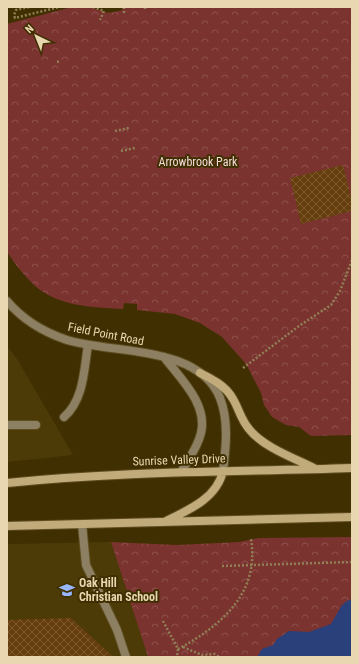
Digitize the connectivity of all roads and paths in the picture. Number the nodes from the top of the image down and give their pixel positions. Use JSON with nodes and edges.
{"nodes":[{"id":1,"x":29,"y":7,"type":"edge"},
{"id":2,"x":59,"y":7,"type":"edge"},
{"id":3,"x":93,"y":7,"type":"edge"},
{"id":4,"x":124,"y":7,"type":"edge"},
{"id":5,"x":124,"y":14,"type":"dead end"},
{"id":6,"x":100,"y":20,"type":"dead end"},
{"id":7,"x":61,"y":61,"type":"dead end"},
{"id":8,"x":57,"y":62,"type":"dead end"},
{"id":9,"x":129,"y":128,"type":"dead end"},
{"id":10,"x":115,"y":131,"type":"dead end"},
{"id":11,"x":135,"y":148,"type":"dead end"},
{"id":12,"x":121,"y":151,"type":"dead end"},
{"id":13,"x":352,"y":260,"type":"edge"},
{"id":14,"x":7,"y":301,"type":"edge"},
{"id":15,"x":88,"y":345,"type":"junction"},
{"id":16,"x":164,"y":357,"type":"junction"},
{"id":17,"x":243,"y":368,"type":"dead end"},
{"id":18,"x":200,"y":372,"type":"junction"},
{"id":19,"x":64,"y":417,"type":"dead end"},
{"id":20,"x":7,"y":425,"type":"edge"},
{"id":21,"x":36,"y":425,"type":"dead end"},
{"id":22,"x":352,"y":468,"type":"edge"},
{"id":23,"x":317,"y":469,"type":"junction"},
{"id":24,"x":223,"y":471,"type":"junction"},
{"id":25,"x":181,"y":472,"type":"junction"},
{"id":26,"x":7,"y":483,"type":"edge"},
{"id":27,"x":352,"y":517,"type":"edge"},
{"id":28,"x":163,"y":522,"type":"junction"},
{"id":29,"x":82,"y":524,"type":"junction"},
{"id":30,"x":7,"y":526,"type":"edge"},
{"id":31,"x":251,"y":539,"type":"dead end"},
{"id":32,"x":352,"y":562,"type":"edge"},
{"id":33,"x":252,"y":565,"type":"junction"},
{"id":34,"x":222,"y":566,"type":"dead end"},
{"id":35,"x":163,"y":621,"type":"dead end"},
{"id":36,"x":183,"y":647,"type":"junction"},
{"id":37,"x":178,"y":649,"type":"junction"},
{"id":38,"x":126,"y":657,"type":"edge"},
{"id":39,"x":178,"y":657,"type":"edge"},
{"id":40,"x":220,"y":657,"type":"edge"}],
"edges":[{"from":1,"to":2,"type":"path"},
{"from":3,"to":6,"type":"path"},
{"from":4,"to":5,"type":"path"},
{"from":7,"to":8,"type":"path"},
{"from":9,"to":10,"type":"path"},
{"from":11,"to":12,"type":"path"},
{"from":13,"to":17,"type":"path"},
{"from":14,"to":15,"type":"street","name":"Field Point Road"},
{"from":15,"to":16,"type":"street","name":"Field Point Road"},
{"from":15,"to":19,"type":"street"},
{"from":16,"to":18,"type":"street","name":"Field Point Road"},
{"from":16,"to":25,"type":"street"},
{"from":18,"to":23,"type":"main road"},
{"from":18,"to":24,"type":"street","name":"Field Point Road"},
{"from":20,"to":21,"type":"street"},
{"from":22,"to":23,"type":"main road","name":"Sunrise Valley Drive"},
{"from":23,"to":24,"type":"main road","name":"Sunrise Valley Drive"},
{"from":24,"to":25,"type":"main road","name":"Sunrise Valley Drive"},
{"from":24,"to":28,"type":"main road"},
{"from":25,"to":26,"type":"main road","name":"Sunrise Valley Drive"},
{"from":27,"to":28,"type":"main road"},
{"from":28,"to":29,"type":"main road"},
{"from":29,"to":30,"type":"main road"},
{"from":29,"to":38,"type":"street"},
{"from":31,"to":33,"type":"path"},
{"from":32,"to":33,"type":"path"},
{"from":33,"to":34,"type":"path"},
{"from":33,"to":36,"type":"path"},
{"from":35,"to":37,"type":"path"},
{"from":36,"to":37,"type":"path"},
{"from":36,"to":40,"type":"path"},
{"from":37,"to":39,"type":"path"}]}
